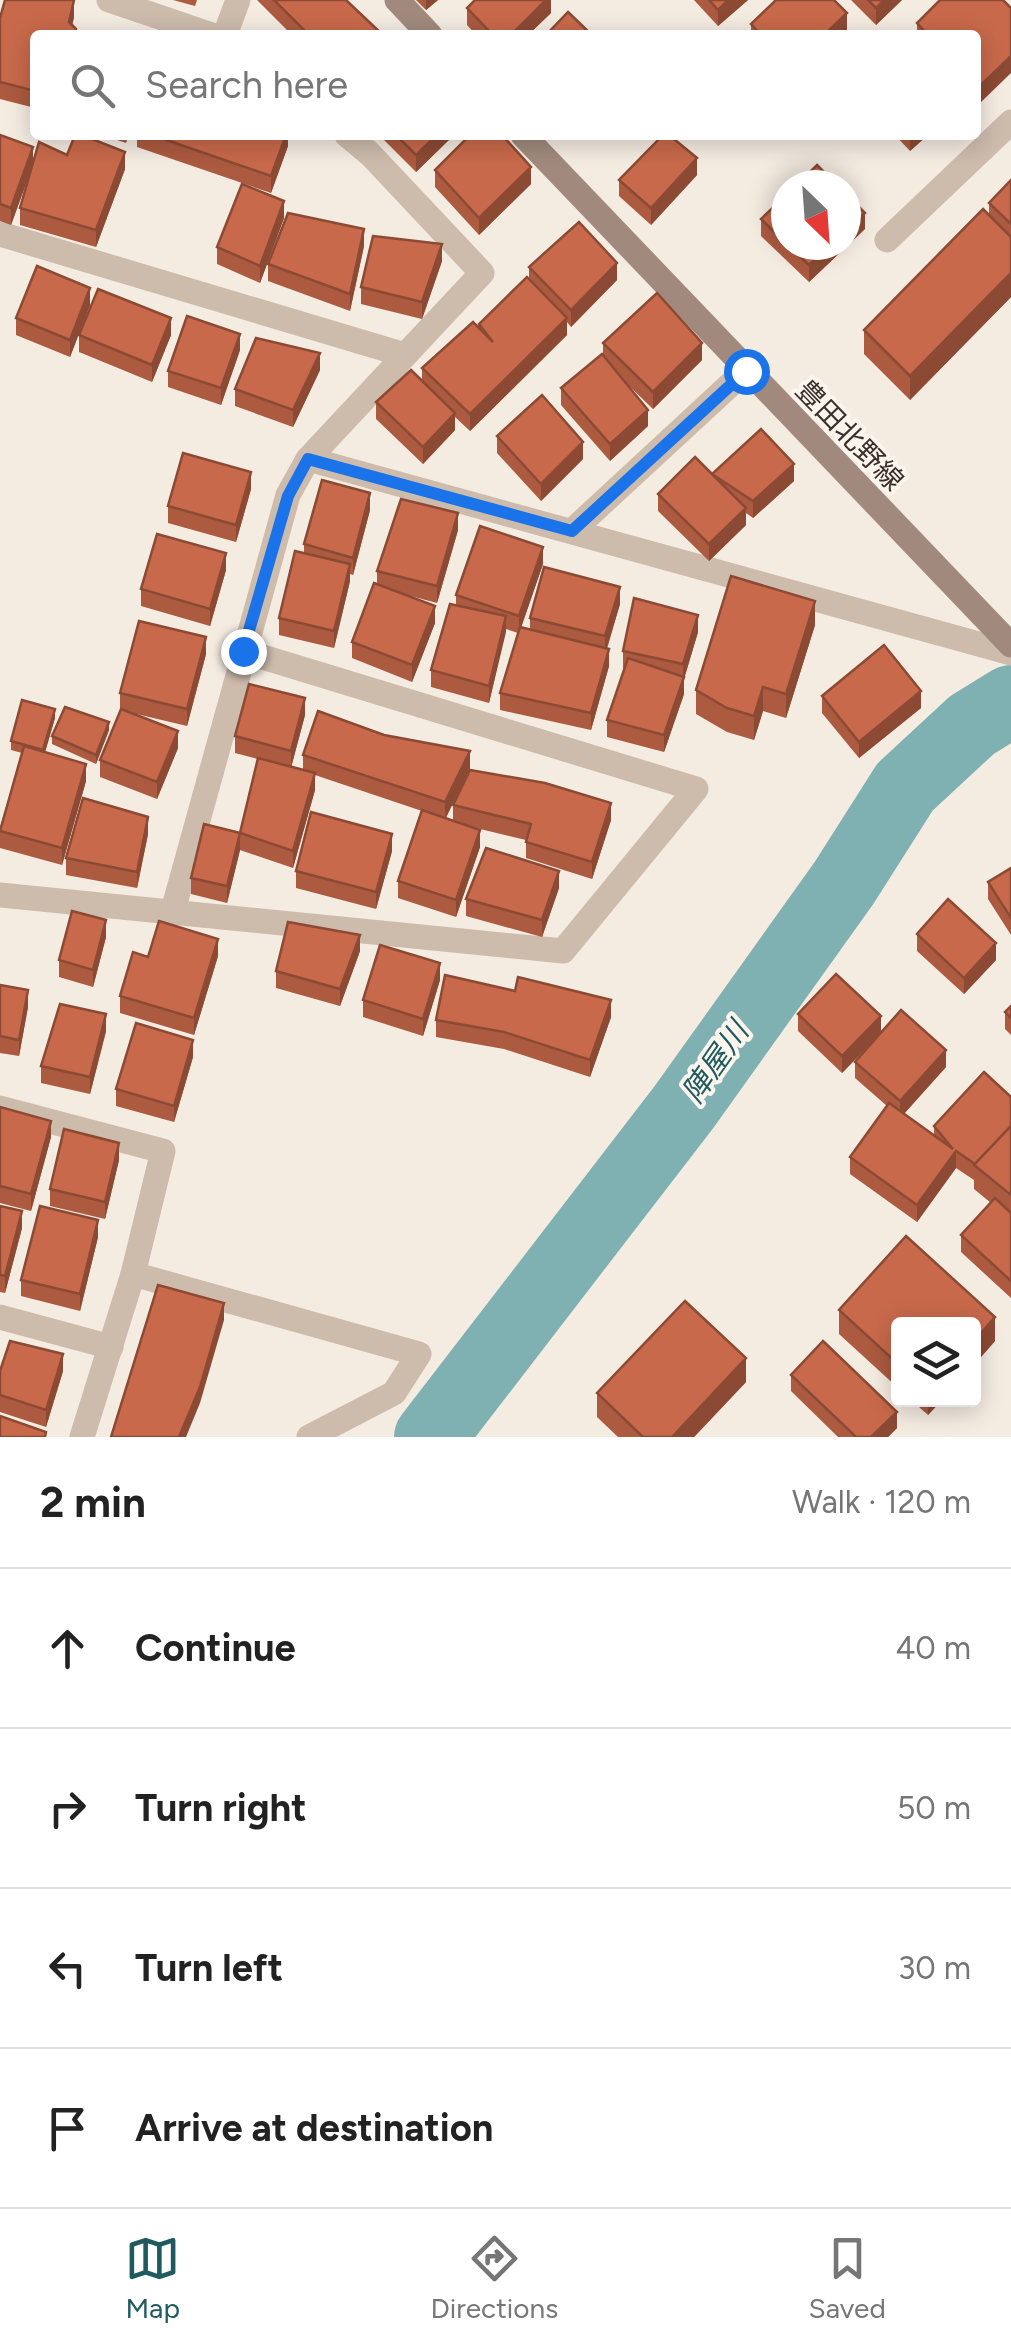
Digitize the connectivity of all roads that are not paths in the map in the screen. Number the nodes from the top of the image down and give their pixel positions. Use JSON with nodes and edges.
{"nodes":[{"id":1,"x":109,"y":0,"type":"edge"},
{"id":2,"x":238,"y":0,"type":"edge"},
{"id":3,"x":397,"y":0,"type":"edge"},
{"id":4,"x":197,"y":30,"type":"edge"},
{"id":5,"x":227,"y":30,"type":"edge"},
{"id":6,"x":425,"y":30,"type":"edge"},
{"id":7,"x":1011,"y":122,"type":"edge"},
{"id":8,"x":352,"y":140,"type":"edge"},
{"id":9,"x":528,"y":140,"type":"edge"},
{"id":10,"x":0,"y":234,"type":"edge"},
{"id":11,"x":887,"y":240,"type":"dead end"},
{"id":12,"x":405,"y":355,"type":"junction"},
{"id":13,"x":746,"y":371,"type":"junction"},
{"id":14,"x":308,"y":459,"type":"junction"},
{"id":15,"x":572,"y":531,"type":"junction"},
{"id":16,"x":1011,"y":649,"type":"edge"},
{"id":17,"x":243,"y":651,"type":"junction"},
{"id":18,"x":0,"y":894,"type":"edge"},
{"id":19,"x":172,"y":914,"type":"junction"},
{"id":20,"x":0,"y":1108,"type":"edge"},
{"id":21,"x":133,"y":1274,"type":"junction"},
{"id":22,"x":0,"y":1316,"type":"edge"},
{"id":23,"x":110,"y":1347,"type":"junction"},
{"id":24,"x":82,"y":1437,"type":"edge"},
{"id":25,"x":310,"y":1437,"type":"edge"}],
"edges":[{"from":1,"to":4,"type":"street"},
{"from":2,"to":5,"type":"street"},
{"from":3,"to":6,"type":"main road"},
{"from":7,"to":11,"type":"street"},
{"from":8,"to":12,"type":"street"},
{"from":9,"to":13,"type":"main road","name":"豊田北野線"},
{"from":10,"to":12,"type":"street"},
{"from":12,"to":14,"type":"street"},
{"from":13,"to":15,"type":"street"},
{"from":13,"to":16,"type":"main road","name":"豊田北野線"},
{"from":14,"to":15,"type":"street"},
{"from":14,"to":17,"type":"street"},
{"from":15,"to":16,"type":"street"},
{"from":17,"to":19,"type":"street"},
{"from":17,"to":19,"type":"street"},
{"from":18,"to":19,"type":"street"},
{"from":20,"to":21,"type":"street"},
{"from":21,"to":23,"type":"street"},
{"from":21,"to":25,"type":"street"},
{"from":22,"to":23,"type":"street"},
{"from":23,"to":24,"type":"street"}]}
